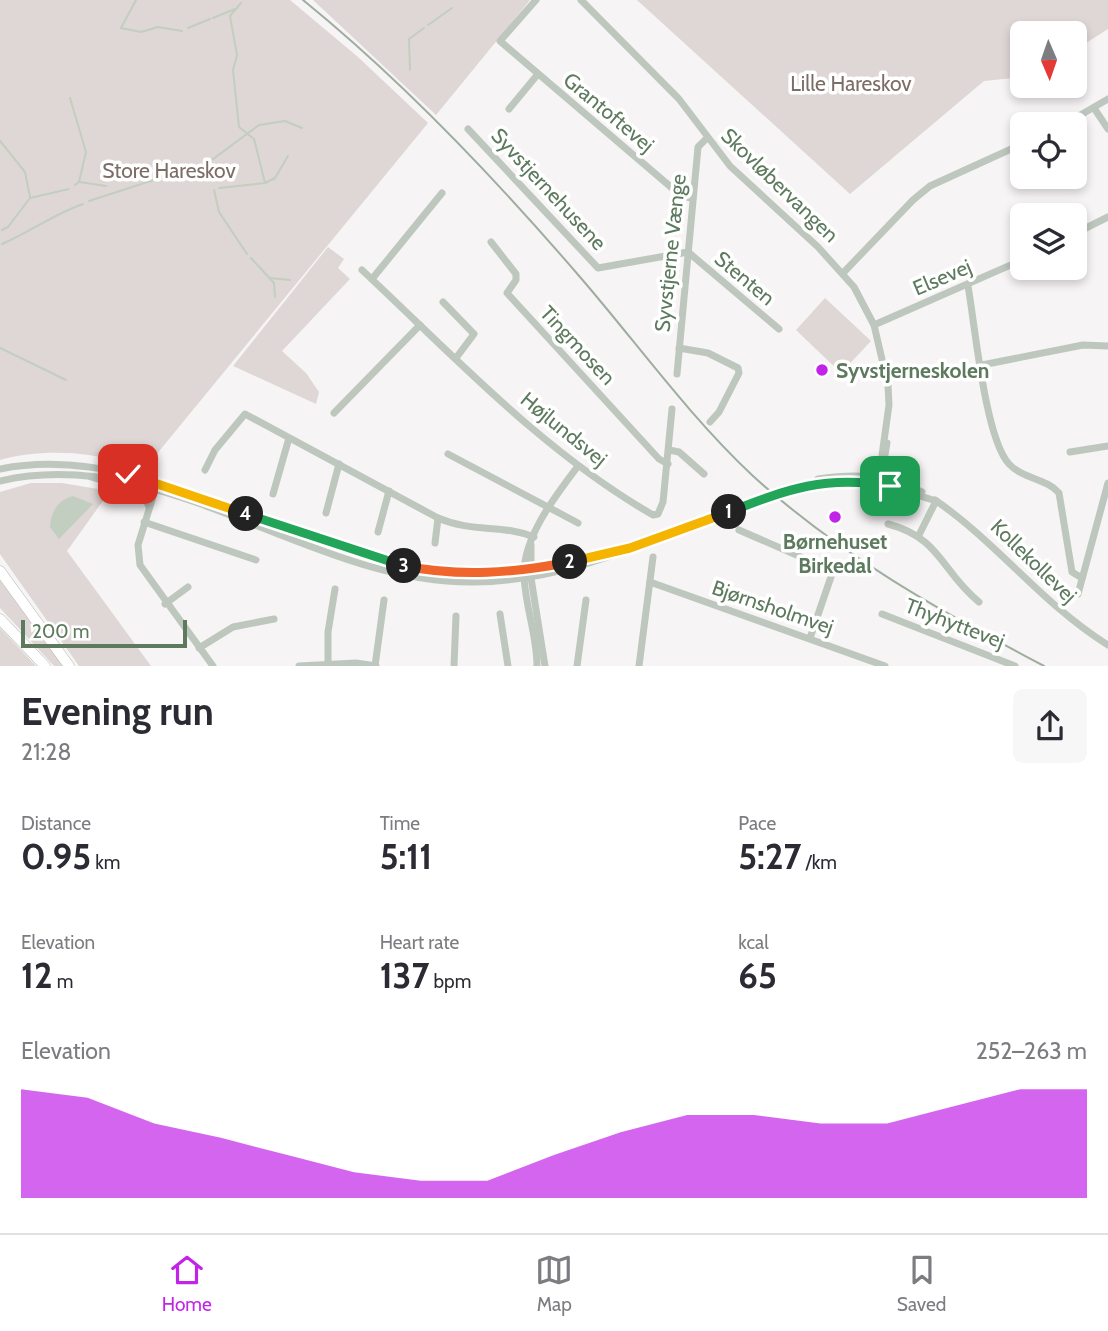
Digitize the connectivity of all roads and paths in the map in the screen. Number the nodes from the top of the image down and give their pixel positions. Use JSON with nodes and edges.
{"nodes":[{"id":1,"x":536,"y":0,"type":"edge"},
{"id":2,"x":581,"y":0,"type":"edge"},
{"id":3,"x":538,"y":74,"type":"junction"},
{"id":4,"x":1108,"y":99,"type":"edge"},
{"id":5,"x":1094,"y":108,"type":"junction"},
{"id":6,"x":509,"y":109,"type":"dead end"},
{"id":7,"x":1087,"y":112,"type":"edge"},
{"id":8,"x":468,"y":129,"type":"dead end"},
{"id":9,"x":1108,"y":129,"type":"edge"},
{"id":10,"x":707,"y":138,"type":"junction"},
{"id":11,"x":1010,"y":149,"type":"edge"},
{"id":12,"x":442,"y":193,"type":"dead end"},
{"id":13,"x":693,"y":198,"type":"junction"},
{"id":14,"x":1108,"y":216,"type":"edge"},
{"id":15,"x":1087,"y":227,"type":"edge"},
{"id":16,"x":491,"y":242,"type":"dead end"},
{"id":17,"x":688,"y":252,"type":"junction"},
{"id":18,"x":1010,"y":266,"type":"edge"},
{"id":19,"x":362,"y":270,"type":"dead end"},
{"id":20,"x":844,"y":272,"type":"junction"},
{"id":21,"x":372,"y":279,"type":"junction"},
{"id":22,"x":968,"y":286,"type":"junction"},
{"id":23,"x":443,"y":302,"type":"dead end"},
{"id":24,"x":420,"y":325,"type":"junction"},
{"id":25,"x":874,"y":326,"type":"junction"},
{"id":26,"x":779,"y":329,"type":"dead end"},
{"id":27,"x":1108,"y":346,"type":"edge"},
{"id":28,"x":679,"y":348,"type":"junction"},
{"id":29,"x":456,"y":358,"type":"junction"},
{"id":30,"x":982,"y":365,"type":"junction"},
{"id":31,"x":677,"y":374,"type":"dead end"},
{"id":32,"x":672,"y":409,"type":"dead end"},
{"id":33,"x":334,"y":413,"type":"dead end"},
{"id":34,"x":709,"y":422,"type":"dead end"},
{"id":35,"x":289,"y":438,"type":"junction"},
{"id":36,"x":1108,"y":446,"type":"edge"},
{"id":37,"x":669,"y":450,"type":"junction"},
{"id":38,"x":1070,"y":452,"type":"dead end"},
{"id":39,"x":448,"y":454,"type":"dead end"},
{"id":40,"x":339,"y":464,"type":"junction"},
{"id":41,"x":668,"y":464,"type":"junction"},
{"id":42,"x":578,"y":466,"type":"junction"},
{"id":43,"x":0,"y":469,"type":"edge"},
{"id":44,"x":205,"y":470,"type":"dead end"},
{"id":45,"x":77,"y":472,"type":"junction"},
{"id":46,"x":704,"y":474,"type":"dead end"},
{"id":47,"x":879,"y":479,"type":"junction"},
{"id":48,"x":0,"y":481,"type":"edge"},
{"id":49,"x":157,"y":487,"type":"junction"},
{"id":50,"x":1107,"y":487,"type":"edge"},
{"id":51,"x":388,"y":491,"type":"junction"},
{"id":52,"x":273,"y":494,"type":"dead end"},
{"id":53,"x":936,"y":501,"type":"junction"},
{"id":54,"x":549,"y":509,"type":"junction"},
{"id":55,"x":149,"y":510,"type":"junction"},
{"id":56,"x":326,"y":513,"type":"dead end"},
{"id":57,"x":438,"y":518,"type":"junction"},
{"id":58,"x":144,"y":522,"type":"junction"},
{"id":59,"x":578,"y":523,"type":"dead end"},
{"id":60,"x":888,"y":524,"type":"dead end"},
{"id":61,"x":739,"y":530,"type":"dead end"},
{"id":62,"x":378,"y":532,"type":"dead end"},
{"id":63,"x":919,"y":535,"type":"junction"},
{"id":64,"x":533,"y":541,"type":"junction"},
{"id":65,"x":435,"y":543,"type":"dead end"},
{"id":66,"x":653,"y":557,"type":"dead end"},
{"id":67,"x":256,"y":560,"type":"dead end"},
{"id":68,"x":0,"y":571,"type":"edge"},
{"id":69,"x":527,"y":574,"type":"junction"},
{"id":70,"x":1082,"y":578,"type":"junction"},
{"id":71,"x":650,"y":582,"type":"junction"},
{"id":72,"x":187,"y":587,"type":"dead end"},
{"id":73,"x":335,"y":589,"type":"dead end"},
{"id":74,"x":1078,"y":594,"type":"dead end"},
{"id":75,"x":384,"y":600,"type":"dead end"},
{"id":76,"x":586,"y":600,"type":"dead end"},
{"id":77,"x":979,"y":602,"type":"dead end"},
{"id":78,"x":165,"y":604,"type":"junction"},
{"id":79,"x":500,"y":614,"type":"dead end"},
{"id":80,"x":883,"y":614,"type":"dead end"},
{"id":81,"x":456,"y":616,"type":"dead end"},
{"id":82,"x":0,"y":619,"type":"edge"},
{"id":83,"x":274,"y":619,"type":"dead end"},
{"id":84,"x":810,"y":638,"type":"junction"},
{"id":85,"x":1108,"y":645,"type":"edge"},
{"id":86,"x":199,"y":648,"type":"junction"},
{"id":87,"x":45,"y":666,"type":"edge"},
{"id":88,"x":69,"y":666,"type":"edge"},
{"id":89,"x":213,"y":666,"type":"edge"},
{"id":90,"x":299,"y":666,"type":"edge"},
{"id":91,"x":328,"y":666,"type":"edge"},
{"id":92,"x":375,"y":666,"type":"edge"},
{"id":93,"x":454,"y":666,"type":"edge"},
{"id":94,"x":508,"y":666,"type":"edge"},
{"id":95,"x":537,"y":666,"type":"edge"},
{"id":96,"x":545,"y":666,"type":"edge"},
{"id":97,"x":577,"y":666,"type":"edge"},
{"id":98,"x":639,"y":666,"type":"edge"},
{"id":99,"x":885,"y":666,"type":"edge"},
{"id":100,"x":1015,"y":666,"type":"edge"}],
"edges":[{"from":1,"to":3,"type":"street","name":"Grantoftevej"},
{"from":2,"to":10,"type":"street","name":"Skovløbervangen"},
{"from":3,"to":6,"type":"street","name":"Grantoftevej"},
{"from":3,"to":13,"type":"street","name":"Grantoftevej"},
{"from":4,"to":5,"type":"street"},
{"from":5,"to":7,"type":"street"},
{"from":5,"to":9,"type":"street"},
{"from":8,"to":17,"type":"street","name":"Syvstjernehusene"},
{"from":10,"to":13,"type":"street","name":"Syvstjerne Vænge"},
{"from":10,"to":20,"type":"street","name":"Skovløbervangen"},
{"from":11,"to":20,"type":"street"},
{"from":12,"to":21,"type":"street"},
{"from":13,"to":17,"type":"street","name":"Syvstjerne Vænge"},
{"from":14,"to":15,"type":"street"},
{"from":16,"to":41,"type":"street","name":"Tingmosen"},
{"from":17,"to":26,"type":"street","name":"Stenten"},
{"from":17,"to":28,"type":"street","name":"Syvstjerne Vænge"},
{"from":18,"to":22,"type":"street","name":"Elsevej"},
{"from":19,"to":21,"type":"street","name":"Højlundsvej"},
{"from":20,"to":25,"type":"street","name":"Skovløbervangen"},
{"from":21,"to":24,"type":"street","name":"Højlundsvej"},
{"from":22,"to":25,"type":"street","name":"Elsevej"},
{"from":22,"to":30,"type":"street"},
{"from":23,"to":29,"type":"street"},
{"from":24,"to":29,"type":"street","name":"Højlundsvej"},
{"from":24,"to":33,"type":"street"},
{"from":25,"to":47,"type":"street","name":"Skovløbervangen"},
{"from":27,"to":30,"type":"street"},
{"from":28,"to":31,"type":"street","name":"Syvstjerne Vænge"},
{"from":28,"to":34,"type":"street"},
{"from":29,"to":42,"type":"street","name":"Højlundsvej"},
{"from":30,"to":70,"type":"street"},
{"from":32,"to":37,"type":"street"},
{"from":35,"to":40,"type":"street"},
{"from":35,"to":44,"type":"street"},
{"from":35,"to":52,"type":"street"},
{"from":36,"to":38,"type":"street"},
{"from":37,"to":41,"type":"street"},
{"from":37,"to":46,"type":"street"},
{"from":39,"to":54,"type":"street"},
{"from":40,"to":51,"type":"street"},
{"from":40,"to":56,"type":"street"},
{"from":41,"to":42,"type":"street","name":"Højlundsvej"},
{"from":42,"to":54,"type":"street"},
{"from":43,"to":49,"type":"street","name":"Kollekollevej"},
{"from":45,"to":48,"type":"street","name":"Kollekollevej"},
{"from":45,"to":49,"type":"street","name":"Kollekollevej"},
{"from":45,"to":55,"type":"street"},
{"from":47,"to":53,"type":"street","name":"Kollekollevej"},
{"from":47,"to":69,"type":"street","name":"Kollekollevej"},
{"from":49,"to":55,"type":"street"},
{"from":49,"to":69,"type":"street","name":"Kollekollevej"},
{"from":50,"to":70,"type":"street"},
{"from":51,"to":57,"type":"street"},
{"from":51,"to":62,"type":"street"},
{"from":53,"to":63,"type":"street"},
{"from":53,"to":85,"type":"street","name":"Kollekollevej"},
{"from":54,"to":59,"type":"street"},
{"from":54,"to":64,"type":"street"},
{"from":55,"to":58,"type":"street"},
{"from":57,"to":64,"type":"street"},
{"from":57,"to":65,"type":"street"},
{"from":58,"to":67,"type":"street"},
{"from":58,"to":78,"type":"street"},
{"from":60,"to":63,"type":"street"},
{"from":61,"to":84,"type":"street"},
{"from":63,"to":77,"type":"street"},
{"from":64,"to":69,"type":"street"},
{"from":66,"to":71,"type":"street"},
{"from":68,"to":88,"type":"highway"},
{"from":69,"to":95,"type":"street"},
{"from":69,"to":96,"type":"street"},
{"from":70,"to":74,"type":"street"},
{"from":71,"to":84,"type":"street","name":"Bjørnsholmvej"},
{"from":71,"to":98,"type":"street"},
{"from":72,"to":78,"type":"street"},
{"from":73,"to":91,"type":"street"},
{"from":75,"to":92,"type":"street"},
{"from":76,"to":97,"type":"street"},
{"from":78,"to":86,"type":"street"},
{"from":79,"to":94,"type":"street"},
{"from":80,"to":100,"type":"street","name":"Thyhyttevej"},
{"from":81,"to":93,"type":"street"},
{"from":82,"to":87,"type":"highway"},
{"from":83,"to":86,"type":"street"},
{"from":84,"to":99,"type":"street","name":"Bjørnsholmvej"},
{"from":86,"to":89,"type":"street"},
{"from":90,"to":91,"type":"street"},
{"from":91,"to":92,"type":"street"}]}
